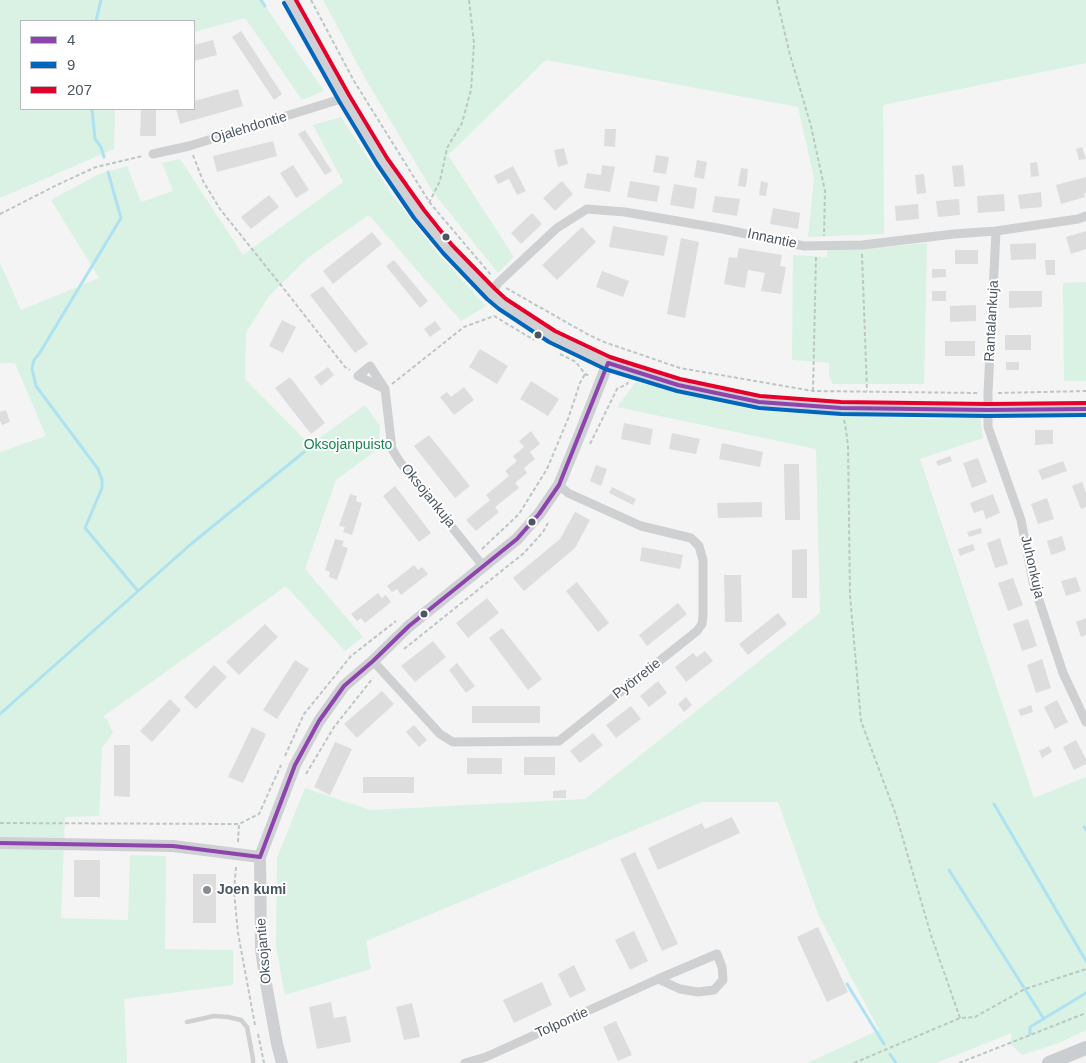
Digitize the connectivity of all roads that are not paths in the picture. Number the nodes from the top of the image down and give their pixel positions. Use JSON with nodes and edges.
{"nodes":[{"id":1,"x":289,"y":0,"type":"edge"},
{"id":2,"x":344,"y":98,"type":"junction"},
{"id":3,"x":153,"y":154,"type":"road end"},
{"id":4,"x":1086,"y":216,"type":"edge"},
{"id":5,"x":996,"y":231,"type":"junction"},
{"id":6,"x":495,"y":289,"type":"junction"},
{"id":7,"x":608,"y":363,"type":"junction"},
{"id":8,"x":385,"y":389,"type":"junction"},
{"id":9,"x":1086,"y":409,"type":"edge"},
{"id":10,"x":988,"y":410,"type":"junction"},
{"id":11,"x":558,"y":485,"type":"junction"},
{"id":12,"x":484,"y":566,"type":"junction"},
{"id":13,"x":373,"y":660,"type":"junction"},
{"id":14,"x":1086,"y":722,"type":"edge"},
{"id":15,"x":0,"y":843,"type":"edge"},
{"id":16,"x":260,"y":857,"type":"junction"},
{"id":17,"x":658,"y":979,"type":"junction"},
{"id":18,"x":188,"y":1022,"type":"dead end"},
{"id":19,"x":1086,"y":1048,"type":"edge"},
{"id":20,"x":253,"y":1063,"type":"edge"},
{"id":21,"x":282,"y":1063,"type":"edge"},
{"id":22,"x":465,"y":1063,"type":"edge"},
{"id":23,"x":1049,"y":1063,"type":"edge"}],
"edges":[{"from":1,"to":2,"type":"street"},
{"from":2,"to":3,"type":"street","name":"Ojalehdontie"},
{"from":2,"to":6,"type":"street"},
{"from":4,"to":5,"type":"street","name":"Innantie"},
{"from":5,"to":6,"type":"street","name":"Innantie"},
{"from":5,"to":10,"type":"street","name":"Rantalankuja"},
{"from":6,"to":7,"type":"street"},
{"from":7,"to":10,"type":"street"},
{"from":7,"to":11,"type":"street","name":"Oksojantie"},
{"from":8,"to":8,"type":"street","name":"Oksojankuja"},
{"from":8,"to":12,"type":"street","name":"Oksojankuja"},
{"from":9,"to":10,"type":"street"},
{"from":10,"to":14,"type":"street","name":"Juhonkuja"},
{"from":11,"to":12,"type":"street","name":"Oksojantie"},
{"from":11,"to":13,"type":"street","name":"Pyörretie"},
{"from":12,"to":13,"type":"street","name":"Oksojantie"},
{"from":13,"to":16,"type":"street","name":"Oksojantie"},
{"from":15,"to":16,"type":"street"},
{"from":16,"to":21,"type":"street","name":"Oksojantie"},
{"from":17,"to":17,"type":"street","name":"Tolpontie"},
{"from":17,"to":22,"type":"street","name":"Tolpontie"},
{"from":18,"to":20,"type":"lane"},
{"from":19,"to":23,"type":"main road"}]}
